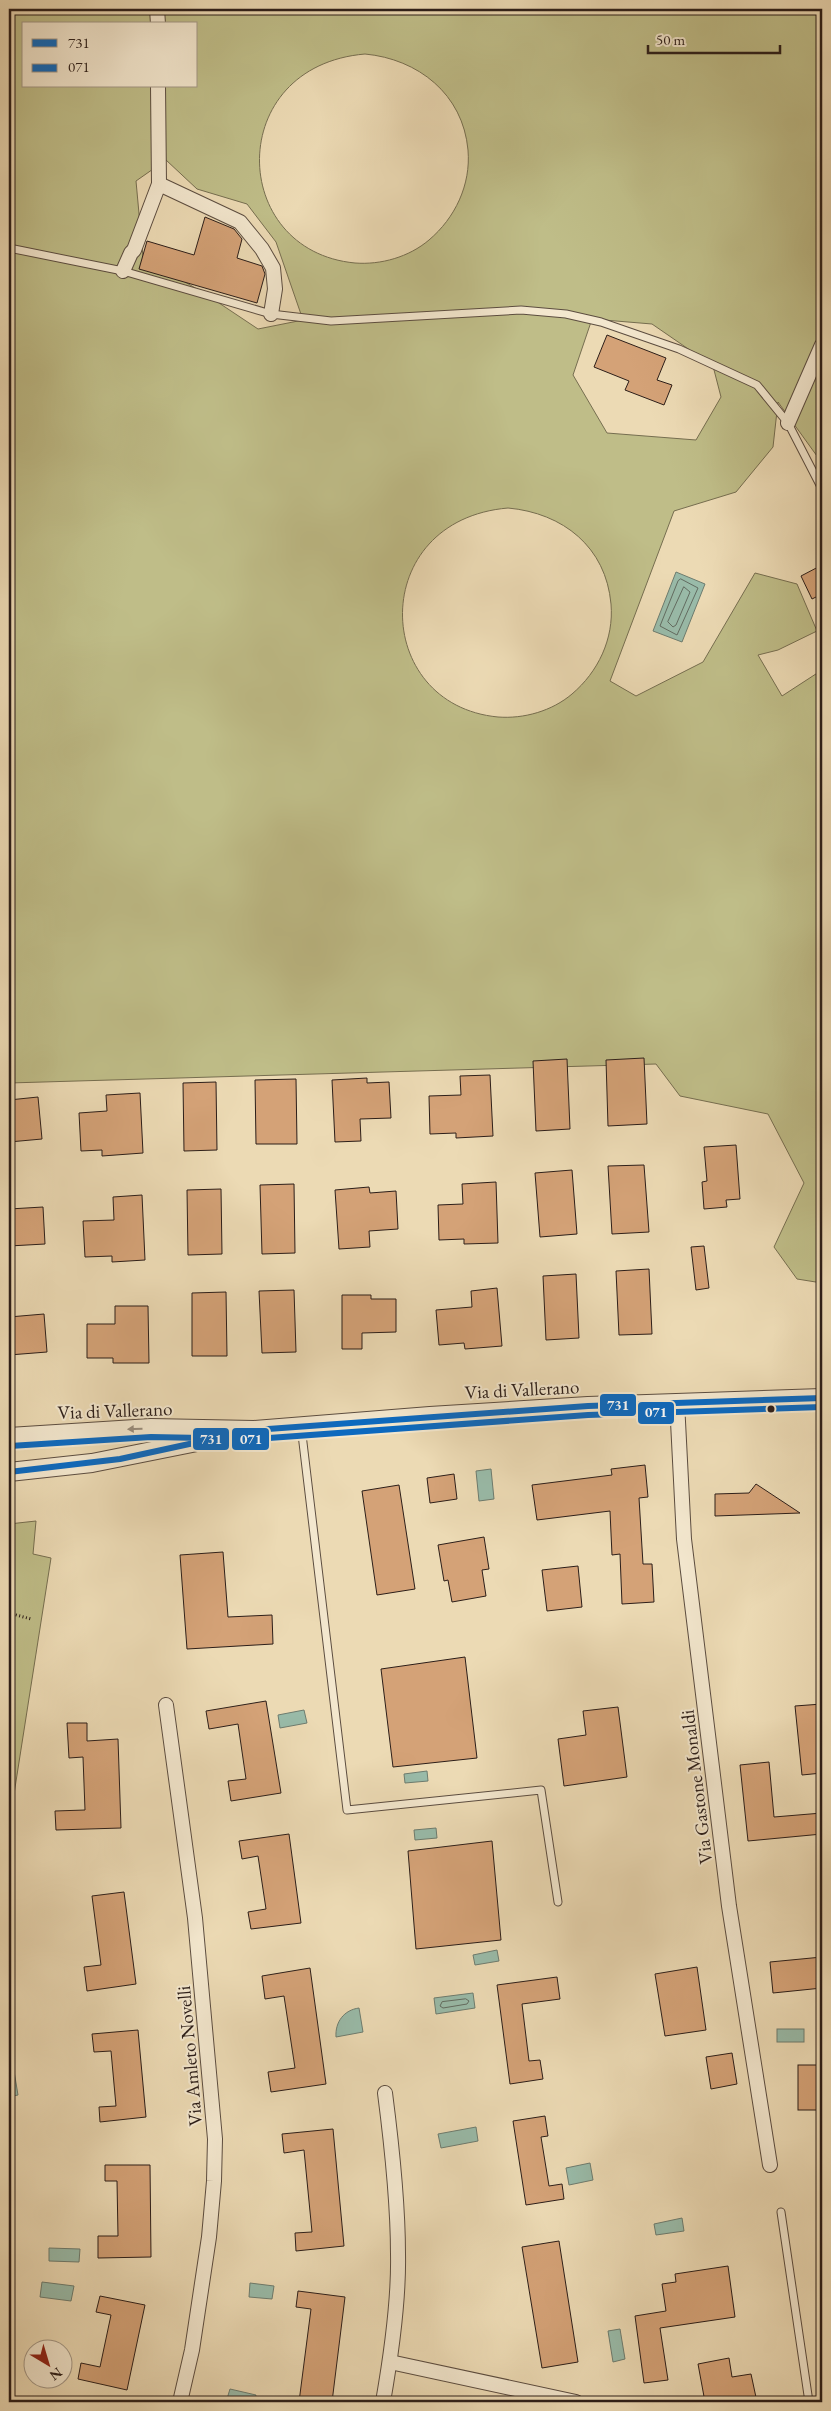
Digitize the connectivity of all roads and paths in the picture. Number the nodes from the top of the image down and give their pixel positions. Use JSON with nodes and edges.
{"nodes":[{"id":1,"x":158,"y":9,"type":"edge"},
{"id":2,"x":158,"y":22,"type":"edge"},
{"id":3,"x":158,"y":88,"type":"edge"},
{"id":4,"x":159,"y":184,"type":"junction"},
{"id":5,"x":9,"y":248,"type":"edge"},
{"id":6,"x":123,"y":271,"type":"junction"},
{"id":7,"x":270,"y":314,"type":"junction"},
{"id":8,"x":822,"y":346,"type":"edge"},
{"id":9,"x":788,"y":423,"type":"junction"},
{"id":10,"x":822,"y":489,"type":"edge"},
{"id":11,"x":822,"y":1398,"type":"edge"},
{"id":12,"x":677,"y":1402,"type":"junction"},
{"id":13,"x":301,"y":1426,"type":"junction"},
{"id":14,"x":254,"y":1430,"type":"junction"},
{"id":15,"x":9,"y":1437,"type":"edge"},
{"id":16,"x":9,"y":1472,"type":"edge"},
{"id":17,"x":9,"y":1613,"type":"edge"},
{"id":18,"x":31,"y":1619,"type":"dead end"},
{"id":19,"x":166,"y":1705,"type":"dead end"},
{"id":20,"x":9,"y":1721,"type":"edge"},
{"id":21,"x":15,"y":1722,"type":"dead end"},
{"id":22,"x":558,"y":1902,"type":"dead end"},
{"id":23,"x":385,"y":2093,"type":"dead end"},
{"id":24,"x":770,"y":2165,"type":"dead end"},
{"id":25,"x":781,"y":2212,"type":"dead end"},
{"id":26,"x":390,"y":2362,"type":"junction"},
{"id":27,"x":180,"y":2402,"type":"edge"},
{"id":28,"x":383,"y":2402,"type":"edge"},
{"id":29,"x":576,"y":2402,"type":"edge"},
{"id":30,"x":809,"y":2402,"type":"edge"}],
"edges":[{"from":1,"to":2,"type":"street"},
{"from":3,"to":4,"type":"street"},
{"from":4,"to":6,"type":"street"},
{"from":4,"to":7,"type":"street"},
{"from":5,"to":6,"type":"lane"},
{"from":6,"to":7,"type":"lane"},
{"from":7,"to":9,"type":"lane"},
{"from":8,"to":9,"type":"street"},
{"from":9,"to":10,"type":"lane"},
{"from":11,"to":12,"type":"street","name":"Via di Vallerano"},
{"from":12,"to":13,"type":"street","name":"Via di Vallerano"},
{"from":12,"to":24,"type":"street","name":"Via Gastone Monaldi"},
{"from":13,"to":14,"type":"street","name":"Via di Vallerano"},
{"from":13,"to":22,"type":"lane"},
{"from":14,"to":15,"type":"street","name":"Via di Vallerano","one_way":true},
{"from":14,"to":16,"type":"street","name":"Via di Vallerano"},
{"from":17,"to":18,"type":"path"},
{"from":19,"to":27,"type":"street","name":"Via Amleto Novelli"},
{"from":20,"to":21,"type":"path"},
{"from":23,"to":26,"type":"street"},
{"from":25,"to":30,"type":"lane"},
{"from":26,"to":28,"type":"street"},
{"from":26,"to":29,"type":"street"}]}
